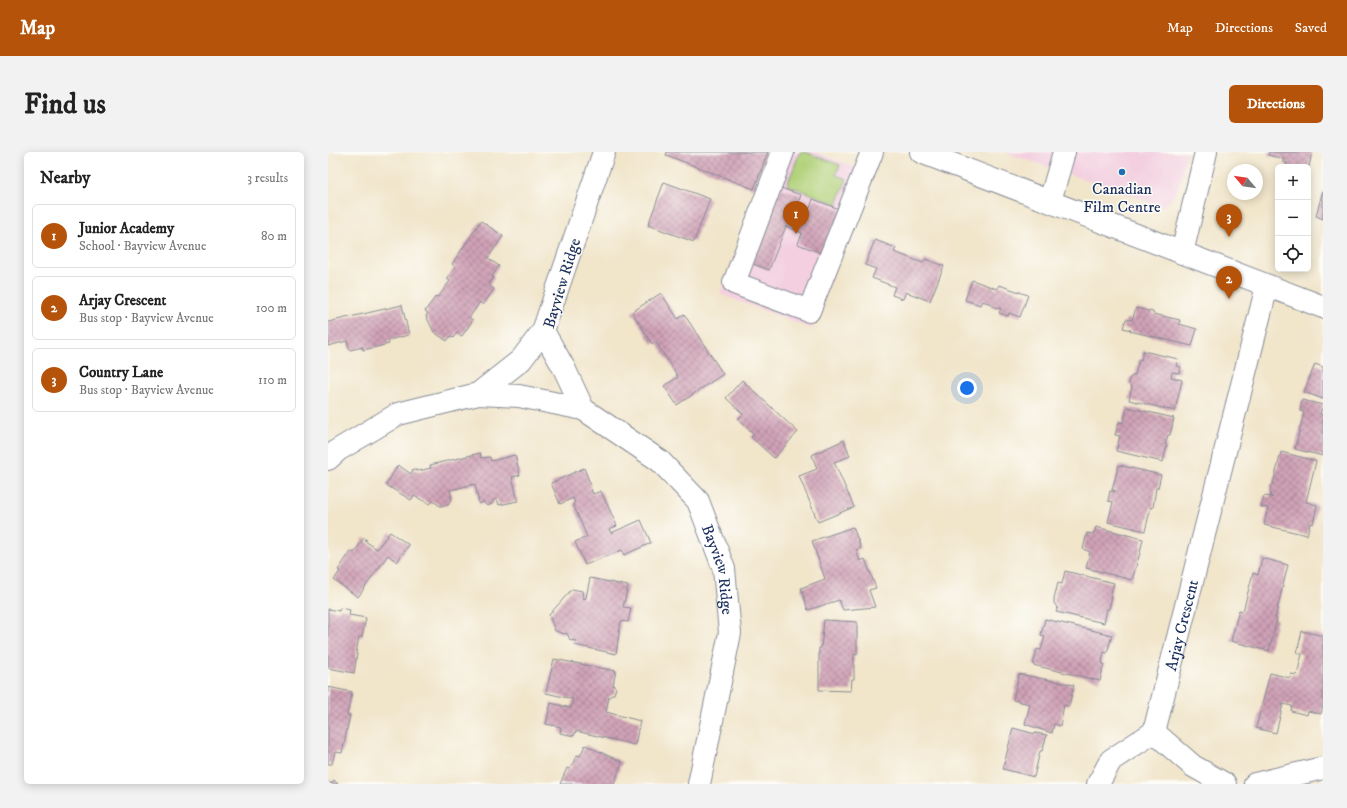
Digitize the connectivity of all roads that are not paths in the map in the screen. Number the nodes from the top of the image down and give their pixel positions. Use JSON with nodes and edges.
{"nodes":[{"id":1,"x":604,"y":152,"type":"edge"},
{"id":2,"x":783,"y":152,"type":"edge"},
{"id":3,"x":872,"y":152,"type":"edge"},
{"id":4,"x":921,"y":152,"type":"edge"},
{"id":5,"x":1064,"y":152,"type":"edge"},
{"id":6,"x":1206,"y":152,"type":"edge"},
{"id":7,"x":1050,"y":201,"type":"junction"},
{"id":8,"x":1182,"y":253,"type":"junction"},
{"id":9,"x":1267,"y":286,"type":"junction"},
{"id":10,"x":1323,"y":307,"type":"edge"},
{"id":11,"x":543,"y":332,"type":"junction"},
{"id":12,"x":478,"y":394,"type":"junction"},
{"id":13,"x":583,"y":409,"type":"junction"},
{"id":14,"x":331,"y":450,"type":"edge"},
{"id":15,"x":1154,"y":732,"type":"junction"},
{"id":16,"x":1323,"y":768,"type":"edge"},
{"id":17,"x":699,"y":784,"type":"edge"},
{"id":18,"x":1098,"y":784,"type":"edge"},
{"id":19,"x":1225,"y":784,"type":"edge"},
{"id":20,"x":1255,"y":784,"type":"edge"}],
"edges":[{"from":1,"to":11,"type":"street","name":"Bayview Ridge"},
{"from":2,"to":3,"type":"street"},
{"from":4,"to":7,"type":"street"},
{"from":5,"to":7,"type":"street"},
{"from":6,"to":8,"type":"street"},
{"from":7,"to":8,"type":"street"},
{"from":8,"to":9,"type":"street"},
{"from":9,"to":10,"type":"street"},
{"from":9,"to":15,"type":"street","name":"Arjay Crescent"},
{"from":11,"to":12,"type":"street"},
{"from":11,"to":13,"type":"street","name":"Bayview Ridge"},
{"from":12,"to":13,"type":"street","name":"Bayview Ridge"},
{"from":12,"to":14,"type":"street"},
{"from":13,"to":17,"type":"street","name":"Bayview Ridge"},
{"from":15,"to":18,"type":"street"},
{"from":15,"to":19,"type":"street"},
{"from":16,"to":20,"type":"street"}]}
